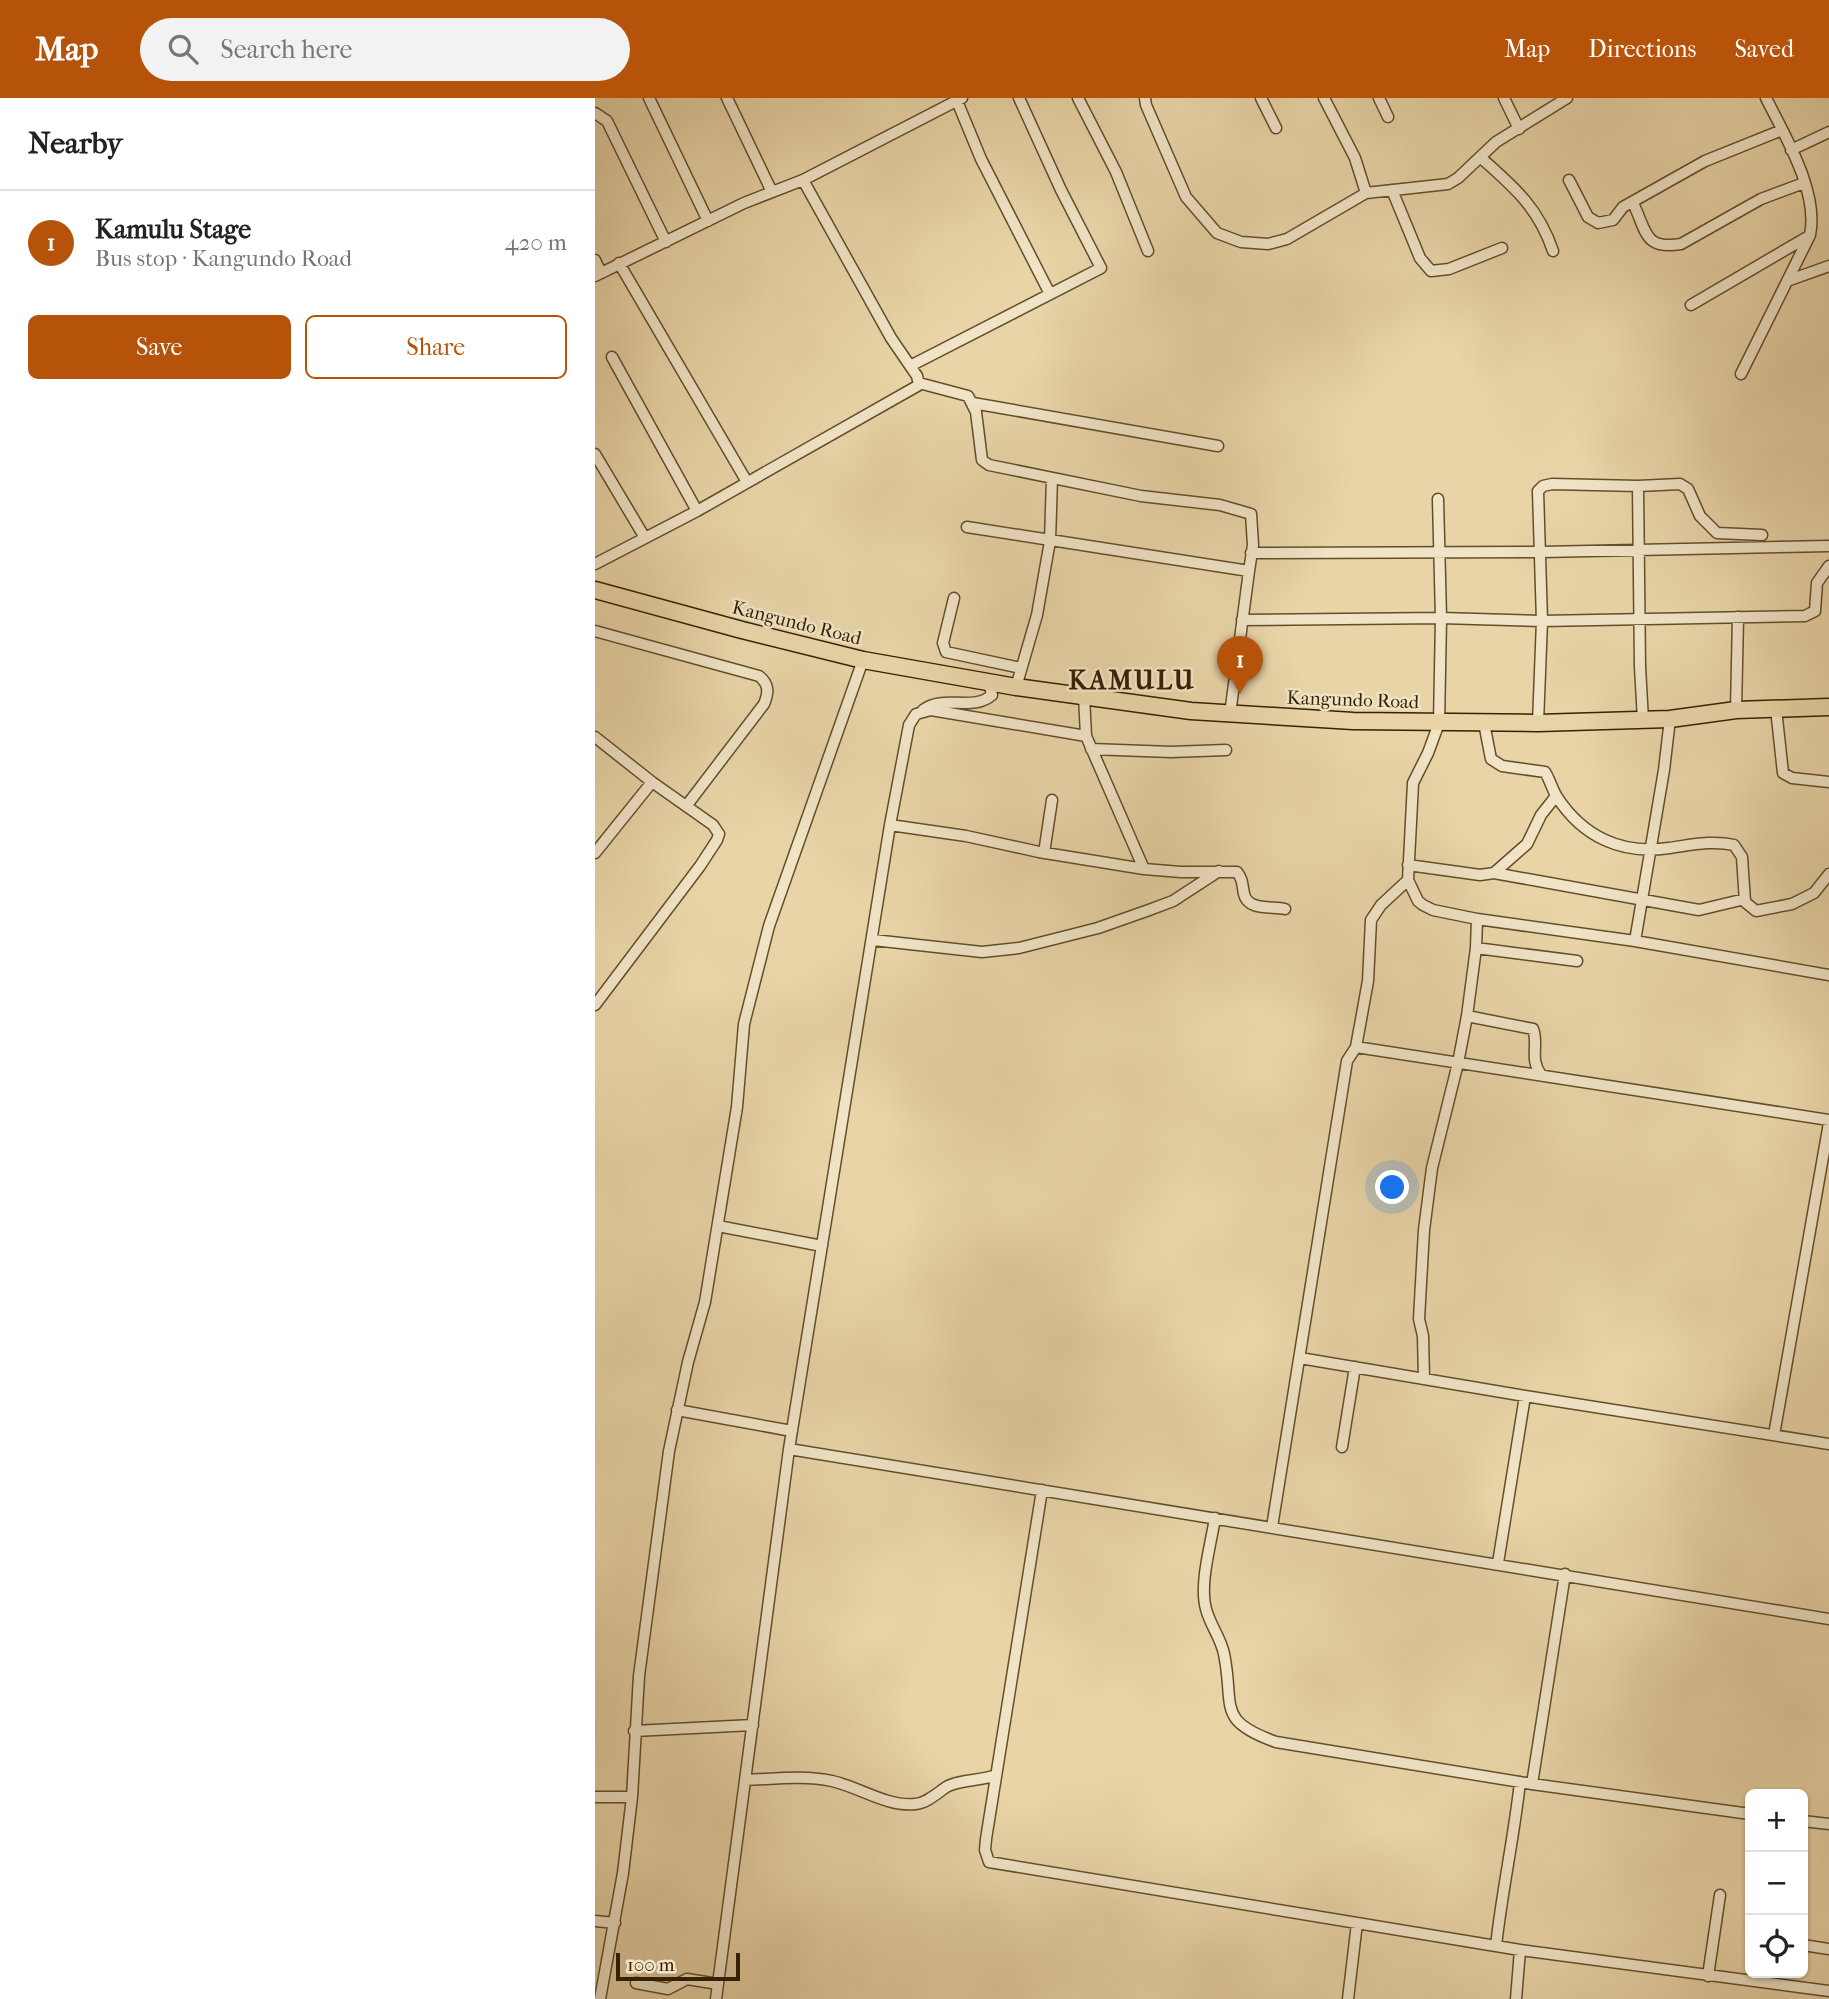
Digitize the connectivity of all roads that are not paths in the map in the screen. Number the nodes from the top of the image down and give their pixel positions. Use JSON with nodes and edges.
{"nodes":[{"id":1,"x":649,"y":98,"type":"edge"},
{"id":2,"x":727,"y":98,"type":"edge"},
{"id":3,"x":1019,"y":98,"type":"edge"},
{"id":4,"x":1078,"y":98,"type":"edge"},
{"id":5,"x":1146,"y":98,"type":"edge"},
{"id":6,"x":1261,"y":98,"type":"edge"},
{"id":7,"x":1324,"y":98,"type":"edge"},
{"id":8,"x":1379,"y":98,"type":"edge"},
{"id":9,"x":1504,"y":98,"type":"edge"},
{"id":10,"x":1567,"y":98,"type":"edge"},
{"id":11,"x":1766,"y":98,"type":"edge"},
{"id":12,"x":959,"y":99,"type":"edge"},
{"id":13,"x":595,"y":113,"type":"edge"},
{"id":14,"x":1388,"y":117,"type":"dead end"},
{"id":15,"x":1276,"y":128,"type":"dead end"},
{"id":16,"x":1519,"y":129,"type":"junction"},
{"id":17,"x":1781,"y":130,"type":"junction"},
{"id":18,"x":1826,"y":133,"type":"edge"},
{"id":19,"x":1829,"y":147,"type":"edge"},
{"id":20,"x":1791,"y":150,"type":"junction"},
{"id":21,"x":1480,"y":157,"type":"junction"},
{"id":22,"x":803,"y":180,"type":"junction"},
{"id":23,"x":1569,"y":180,"type":"dead end"},
{"id":24,"x":1804,"y":183,"type":"junction"},
{"id":25,"x":1392,"y":190,"type":"junction"},
{"id":26,"x":772,"y":192,"type":"junction"},
{"id":27,"x":1366,"y":193,"type":"junction"},
{"id":28,"x":1633,"y":203,"type":"junction"},
{"id":29,"x":708,"y":221,"type":"junction"},
{"id":30,"x":1810,"y":235,"type":"junction"},
{"id":31,"x":666,"y":242,"type":"junction"},
{"id":32,"x":1502,"y":248,"type":"dead end"},
{"id":33,"x":1148,"y":251,"type":"dead end"},
{"id":34,"x":1553,"y":251,"type":"dead end"},
{"id":35,"x":595,"y":260,"type":"edge"},
{"id":36,"x":619,"y":264,"type":"junction"},
{"id":37,"x":1829,"y":266,"type":"edge"},
{"id":38,"x":598,"y":275,"type":"edge"},
{"id":39,"x":1787,"y":281,"type":"junction"},
{"id":40,"x":1050,"y":294,"type":"junction"},
{"id":41,"x":1692,"y":305,"type":"dead end"},
{"id":42,"x":613,"y":357,"type":"dead end"},
{"id":43,"x":910,"y":366,"type":"junction"},
{"id":44,"x":1741,"y":374,"type":"dead end"},
{"id":45,"x":919,"y":383,"type":"junction"},
{"id":46,"x":973,"y":403,"type":"junction"},
{"id":47,"x":1218,"y":446,"type":"dead end"},
{"id":48,"x":595,"y":454,"type":"edge"},
{"id":49,"x":1052,"y":478,"type":"junction"},
{"id":50,"x":747,"y":482,"type":"junction"},
{"id":51,"x":1637,"y":486,"type":"junction"},
{"id":52,"x":1438,"y":499,"type":"dead end"},
{"id":53,"x":697,"y":511,"type":"junction"},
{"id":54,"x":967,"y":527,"type":"dead end"},
{"id":55,"x":1717,"y":533,"type":"junction"},
{"id":56,"x":1762,"y":535,"type":"dead end"},
{"id":57,"x":645,"y":538,"type":"junction"},
{"id":58,"x":1050,"y":541,"type":"junction"},
{"id":59,"x":1829,"y":546,"type":"edge"},
{"id":60,"x":1722,"y":548,"type":"junction"},
{"id":61,"x":1639,"y":550,"type":"junction"},
{"id":62,"x":1440,"y":552,"type":"junction"},
{"id":63,"x":1541,"y":552,"type":"junction"},
{"id":64,"x":1251,"y":553,"type":"junction"},
{"id":65,"x":595,"y":564,"type":"edge"},
{"id":66,"x":1829,"y":566,"type":"edge"},
{"id":67,"x":1249,"y":571,"type":"junction"},
{"id":68,"x":595,"y":590,"type":"edge"},
{"id":69,"x":954,"y":598,"type":"dead end"},
{"id":70,"x":1738,"y":617,"type":"junction"},
{"id":71,"x":1441,"y":618,"type":"junction"},
{"id":72,"x":1639,"y":618,"type":"junction"},
{"id":73,"x":1243,"y":620,"type":"junction"},
{"id":74,"x":1542,"y":621,"type":"junction"},
{"id":75,"x":595,"y":631,"type":"edge"},
{"id":76,"x":863,"y":660,"type":"junction"},
{"id":77,"x":1020,"y":668,"type":"junction"},
{"id":78,"x":989,"y":682,"type":"junction"},
{"id":79,"x":1016,"y":687,"type":"junction"},
{"id":80,"x":1084,"y":696,"type":"junction"},
{"id":81,"x":1829,"y":707,"type":"edge"},
{"id":82,"x":1776,"y":709,"type":"junction"},
{"id":83,"x":1736,"y":710,"type":"junction"},
{"id":84,"x":922,"y":711,"type":"junction"},
{"id":85,"x":1230,"y":714,"type":"junction"},
{"id":86,"x":1670,"y":719,"type":"junction"},
{"id":87,"x":1643,"y":720,"type":"junction"},
{"id":88,"x":1439,"y":723,"type":"junction"},
{"id":89,"x":1485,"y":723,"type":"junction"},
{"id":90,"x":1538,"y":723,"type":"junction"},
{"id":91,"x":1086,"y":736,"type":"junction"},
{"id":92,"x":595,"y":737,"type":"edge"},
{"id":93,"x":1091,"y":749,"type":"junction"},
{"id":94,"x":1226,"y":750,"type":"dead end"},
{"id":95,"x":652,"y":782,"type":"junction"},
{"id":96,"x":1829,"y":782,"type":"edge"},
{"id":97,"x":1556,"y":796,"type":"junction"},
{"id":98,"x":1052,"y":800,"type":"dead end"},
{"id":99,"x":687,"y":804,"type":"junction"},
{"id":100,"x":890,"y":825,"type":"junction"},
{"id":101,"x":1650,"y":851,"type":"junction"},
{"id":102,"x":595,"y":853,"type":"edge"},
{"id":103,"x":1044,"y":853,"type":"junction"},
{"id":104,"x":1408,"y":865,"type":"junction"},
{"id":105,"x":1144,"y":869,"type":"junction"},
{"id":106,"x":1220,"y":871,"type":"junction"},
{"id":107,"x":1494,"y":873,"type":"junction"},
{"id":108,"x":1829,"y":874,"type":"edge"},
{"id":109,"x":1408,"y":880,"type":"junction"},
{"id":110,"x":1745,"y":899,"type":"junction"},
{"id":111,"x":1642,"y":900,"type":"junction"},
{"id":112,"x":1285,"y":909,"type":"dead end"},
{"id":113,"x":1477,"y":919,"type":"junction"},
{"id":114,"x":873,"y":940,"type":"junction"},
{"id":115,"x":1635,"y":941,"type":"junction"},
{"id":116,"x":1476,"y":948,"type":"junction"},
{"id":117,"x":1577,"y":961,"type":"dead end"},
{"id":118,"x":1829,"y":975,"type":"edge"},
{"id":119,"x":595,"y":1005,"type":"edge"},
{"id":120,"x":1467,"y":1016,"type":"junction"},
{"id":121,"x":1356,"y":1047,"type":"junction"},
{"id":122,"x":1458,"y":1063,"type":"junction"},
{"id":123,"x":1541,"y":1075,"type":"junction"},
{"id":124,"x":1829,"y":1121,"type":"edge"},
{"id":125,"x":718,"y":1226,"type":"junction"},
{"id":126,"x":822,"y":1246,"type":"junction"},
{"id":127,"x":1300,"y":1358,"type":"junction"},
{"id":128,"x":1355,"y":1367,"type":"junction"},
{"id":129,"x":1424,"y":1379,"type":"junction"},
{"id":130,"x":1525,"y":1396,"type":"junction"},
{"id":131,"x":677,"y":1410,"type":"junction"},
{"id":132,"x":792,"y":1431,"type":"junction"},
{"id":133,"x":1775,"y":1435,"type":"junction"},
{"id":134,"x":1829,"y":1444,"type":"edge"},
{"id":135,"x":1342,"y":1447,"type":"dead end"},
{"id":136,"x":789,"y":1449,"type":"junction"},
{"id":137,"x":1042,"y":1490,"type":"junction"},
{"id":138,"x":1215,"y":1518,"type":"junction"},
{"id":139,"x":1272,"y":1527,"type":"junction"},
{"id":140,"x":1498,"y":1563,"type":"junction"},
{"id":141,"x":1565,"y":1574,"type":"junction"},
{"id":142,"x":1829,"y":1619,"type":"edge"},
{"id":143,"x":753,"y":1725,"type":"junction"},
{"id":144,"x":634,"y":1731,"type":"junction"},
{"id":145,"x":996,"y":1775,"type":"junction"},
{"id":146,"x":745,"y":1780,"type":"junction"},
{"id":147,"x":1520,"y":1783,"type":"junction"},
{"id":148,"x":1532,"y":1784,"type":"junction"},
{"id":149,"x":595,"y":1797,"type":"edge"},
{"id":150,"x":632,"y":1797,"type":"junction"},
{"id":151,"x":1745,"y":1813,"type":"edge"},
{"id":152,"x":1808,"y":1822,"type":"edge"},
{"id":153,"x":1829,"y":1824,"type":"edge"},
{"id":154,"x":1720,"y":1895,"type":"dead end"},
{"id":155,"x":595,"y":1921,"type":"edge"},
{"id":156,"x":615,"y":1923,"type":"junction"},
{"id":157,"x":1357,"y":1923,"type":"junction"},
{"id":158,"x":1496,"y":1946,"type":"junction"},
{"id":159,"x":1808,"y":1946,"type":"edge"},
{"id":160,"x":1829,"y":1949,"type":"edge"},
{"id":161,"x":1520,"y":1950,"type":"junction"},
{"id":162,"x":1708,"y":1976,"type":"junction"},
{"id":163,"x":636,"y":1983,"type":"dead end"},
{"id":164,"x":718,"y":1984,"type":"junction"},
{"id":165,"x":1829,"y":1991,"type":"edge"},
{"id":166,"x":600,"y":1999,"type":"edge"},
{"id":167,"x":716,"y":1999,"type":"edge"},
{"id":168,"x":1348,"y":1999,"type":"edge"},
{"id":169,"x":1517,"y":1999,"type":"edge"}],
"edges":[{"from":1,"to":29,"type":"street"},
{"from":2,"to":26,"type":"street"},
{"from":3,"to":40,"type":"street"},
{"from":4,"to":33,"type":"street"},
{"from":5,"to":27,"type":"street"},
{"from":6,"to":15,"type":"street"},
{"from":7,"to":27,"type":"street"},
{"from":8,"to":14,"type":"street"},
{"from":9,"to":16,"type":"street"},
{"from":10,"to":16,"type":"street"},
{"from":11,"to":17,"type":"street"},
{"from":12,"to":22,"type":"street"},
{"from":12,"to":40,"type":"street"},
{"from":13,"to":31,"type":"street"},
{"from":16,"to":21,"type":"street"},
{"from":17,"to":20,"type":"street"},
{"from":17,"to":28,"type":"street"},
{"from":18,"to":19,"type":"street"},
{"from":18,"to":20,"type":"street"},
{"from":20,"to":24,"type":"street"},
{"from":21,"to":25,"type":"street"},
{"from":21,"to":34,"type":"street"},
{"from":22,"to":26,"type":"street"},
{"from":22,"to":43,"type":"street"},
{"from":23,"to":28,"type":"street"},
{"from":24,"to":28,"type":"street"},
{"from":24,"to":30,"type":"street"},
{"from":25,"to":27,"type":"street"},
{"from":25,"to":32,"type":"street"},
{"from":26,"to":29,"type":"street"},
{"from":29,"to":31,"type":"street"},
{"from":30,"to":39,"type":"street"},
{"from":30,"to":41,"type":"street"},
{"from":31,"to":36,"type":"street"},
{"from":35,"to":38,"type":"street"},
{"from":36,"to":38,"type":"street"},
{"from":36,"to":50,"type":"street"},
{"from":37,"to":39,"type":"street"},
{"from":39,"to":44,"type":"street"},
{"from":40,"to":43,"type":"street"},
{"from":42,"to":53,"type":"street"},
{"from":43,"to":45,"type":"street"},
{"from":45,"to":46,"type":"street"},
{"from":45,"to":50,"type":"street"},
{"from":46,"to":47,"type":"street"},
{"from":46,"to":49,"type":"street"},
{"from":48,"to":57,"type":"street"},
{"from":49,"to":58,"type":"street"},
{"from":49,"to":64,"type":"street"},
{"from":50,"to":53,"type":"street"},
{"from":51,"to":55,"type":"street"},
{"from":51,"to":61,"type":"street"},
{"from":51,"to":63,"type":"street"},
{"from":52,"to":62,"type":"street"},
{"from":53,"to":57,"type":"street"},
{"from":54,"to":58,"type":"street"},
{"from":55,"to":56,"type":"street"},
{"from":55,"to":60,"type":"street"},
{"from":57,"to":65,"type":"street"},
{"from":58,"to":67,"type":"street"},
{"from":58,"to":77,"type":"street"},
{"from":59,"to":60,"type":"street"},
{"from":60,"to":61,"type":"street"},
{"from":61,"to":63,"type":"street"},
{"from":61,"to":72,"type":"street"},
{"from":62,"to":63,"type":"street"},
{"from":62,"to":64,"type":"street"},
{"from":62,"to":71,"type":"street"},
{"from":63,"to":74,"type":"street"},
{"from":64,"to":67,"type":"street"},
{"from":66,"to":70,"type":"street"},
{"from":67,"to":73,"type":"street"},
{"from":68,"to":76,"type":"highway","name":"Kangundo Road"},
{"from":69,"to":77,"type":"street"},
{"from":70,"to":72,"type":"street"},
{"from":70,"to":83,"type":"street"},
{"from":71,"to":73,"type":"street"},
{"from":71,"to":74,"type":"street"},
{"from":71,"to":88,"type":"street"},
{"from":72,"to":74,"type":"street"},
{"from":72,"to":87,"type":"street"},
{"from":73,"to":85,"type":"street"},
{"from":74,"to":90,"type":"street"},
{"from":75,"to":99,"type":"street"},
{"from":76,"to":78,"type":"highway","name":"Kangundo Road"},
{"from":76,"to":125,"type":"street"},
{"from":77,"to":79,"type":"street"},
{"from":78,"to":79,"type":"highway","name":"Kangundo Road"},
{"from":78,"to":84,"type":"street"},
{"from":79,"to":80,"type":"highway","name":"Kangundo Road"},
{"from":80,"to":85,"type":"highway","name":"Kangundo Road"},
{"from":80,"to":91,"type":"street"},
{"from":81,"to":82,"type":"highway","name":"Kangundo Road"},
{"from":82,"to":83,"type":"highway","name":"Kangundo Road"},
{"from":82,"to":96,"type":"street"},
{"from":83,"to":86,"type":"highway","name":"Kangundo Road"},
{"from":84,"to":91,"type":"street"},
{"from":84,"to":100,"type":"street"},
{"from":85,"to":88,"type":"highway","name":"Kangundo Road"},
{"from":86,"to":87,"type":"highway","name":"Kangundo Road"},
{"from":86,"to":101,"type":"street"},
{"from":87,"to":90,"type":"highway","name":"Kangundo Road"},
{"from":88,"to":89,"type":"highway","name":"Kangundo Road"},
{"from":88,"to":104,"type":"street"},
{"from":89,"to":90,"type":"highway","name":"Kangundo Road"},
{"from":89,"to":97,"type":"street"},
{"from":91,"to":93,"type":"street"},
{"from":92,"to":95,"type":"street"},
{"from":93,"to":94,"type":"street"},
{"from":93,"to":105,"type":"street"},
{"from":95,"to":99,"type":"street"},
{"from":95,"to":102,"type":"street"},
{"from":97,"to":101,"type":"street"},
{"from":97,"to":107,"type":"street"},
{"from":98,"to":103,"type":"street"},
{"from":99,"to":119,"type":"street"},
{"from":100,"to":103,"type":"street"},
{"from":100,"to":114,"type":"street"},
{"from":101,"to":110,"type":"street"},
{"from":101,"to":111,"type":"street"},
{"from":103,"to":105,"type":"street"},
{"from":104,"to":107,"type":"street"},
{"from":104,"to":109,"type":"street"},
{"from":105,"to":106,"type":"street"},
{"from":106,"to":112,"type":"street"},
{"from":106,"to":114,"type":"street"},
{"from":107,"to":111,"type":"street"},
{"from":108,"to":110,"type":"street"},
{"from":109,"to":113,"type":"street"},
{"from":109,"to":121,"type":"street"},
{"from":110,"to":111,"type":"street"},
{"from":111,"to":115,"type":"street"},
{"from":113,"to":115,"type":"street"},
{"from":113,"to":116,"type":"street"},
{"from":114,"to":126,"type":"street"},
{"from":115,"to":118,"type":"street"},
{"from":116,"to":117,"type":"street"},
{"from":116,"to":120,"type":"street"},
{"from":120,"to":122,"type":"street"},
{"from":120,"to":123,"type":"street"},
{"from":121,"to":122,"type":"street"},
{"from":121,"to":127,"type":"street"},
{"from":122,"to":123,"type":"street"},
{"from":122,"to":129,"type":"street"},
{"from":123,"to":124,"type":"street"},
{"from":124,"to":133,"type":"street"},
{"from":125,"to":126,"type":"street"},
{"from":125,"to":131,"type":"street"},
{"from":126,"to":132,"type":"street"},
{"from":127,"to":128,"type":"street"},
{"from":127,"to":139,"type":"street"},
{"from":128,"to":129,"type":"street"},
{"from":128,"to":135,"type":"street"},
{"from":129,"to":130,"type":"street"},
{"from":130,"to":133,"type":"street"},
{"from":130,"to":140,"type":"street"},
{"from":131,"to":132,"type":"street"},
{"from":131,"to":144,"type":"street"},
{"from":132,"to":136,"type":"street"},
{"from":133,"to":134,"type":"street"},
{"from":136,"to":137,"type":"street"},
{"from":136,"to":143,"type":"street"},
{"from":137,"to":138,"type":"street"},
{"from":137,"to":145,"type":"street"},
{"from":138,"to":139,"type":"street"},
{"from":138,"to":147,"type":"street"},
{"from":139,"to":140,"type":"street"},
{"from":140,"to":141,"type":"street"},
{"from":141,"to":142,"type":"street"},
{"from":141,"to":148,"type":"street"},
{"from":143,"to":144,"type":"street"},
{"from":143,"to":146,"type":"street"},
{"from":144,"to":150,"type":"street"},
{"from":145,"to":146,"type":"street"},
{"from":145,"to":157,"type":"street"},
{"from":146,"to":164,"type":"street"},
{"from":147,"to":148,"type":"street"},
{"from":147,"to":158,"type":"street"},
{"from":148,"to":151,"type":"street"},
{"from":149,"to":150,"type":"street"},
{"from":150,"to":156,"type":"street"},
{"from":152,"to":153,"type":"street"},
{"from":154,"to":162,"type":"street"},
{"from":155,"to":156,"type":"street"},
{"from":156,"to":166,"type":"street"},
{"from":157,"to":158,"type":"street"},
{"from":157,"to":168,"type":"street"},
{"from":158,"to":161,"type":"street"},
{"from":159,"to":160,"type":"street"},
{"from":161,"to":162,"type":"street"},
{"from":161,"to":169,"type":"street"},
{"from":162,"to":165,"type":"street"},
{"from":163,"to":164,"type":"street"},
{"from":164,"to":167,"type":"street"}]}
